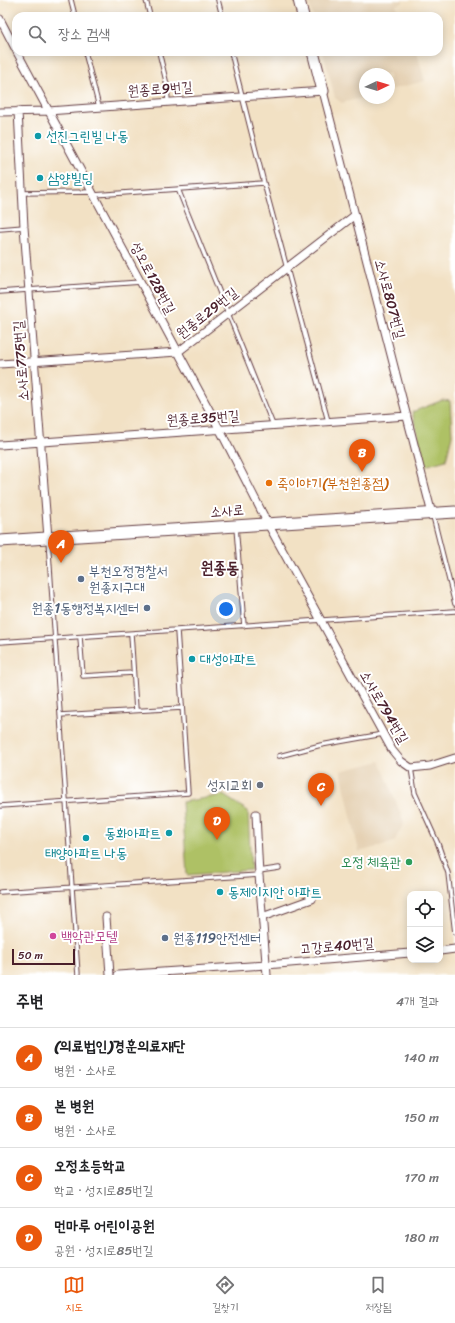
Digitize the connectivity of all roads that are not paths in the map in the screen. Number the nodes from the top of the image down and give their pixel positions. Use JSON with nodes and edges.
{"nodes":[{"id":1,"x":71,"y":0,"type":"edge"},
{"id":2,"x":146,"y":0,"type":"edge"},
{"id":3,"x":218,"y":0,"type":"edge"},
{"id":4,"x":299,"y":0,"type":"edge"},
{"id":5,"x":74,"y":12,"type":"edge"},
{"id":6,"x":149,"y":12,"type":"edge"},
{"id":7,"x":221,"y":12,"type":"edge"},
{"id":8,"x":302,"y":12,"type":"edge"},
{"id":9,"x":0,"y":19,"type":"edge"},
{"id":10,"x":12,"y":42,"type":"edge"},
{"id":11,"x":20,"y":56,"type":"edge"},
{"id":12,"x":86,"y":56,"type":"edge"},
{"id":13,"x":160,"y":56,"type":"edge"},
{"id":14,"x":232,"y":56,"type":"edge"},
{"id":15,"x":314,"y":56,"type":"edge"},
{"id":16,"x":323,"y":91,"type":"junction"},
{"id":17,"x":242,"y":96,"type":"junction"},
{"id":18,"x":168,"y":102,"type":"junction"},
{"id":19,"x":99,"y":107,"type":"junction"},
{"id":20,"x":18,"y":111,"type":"junction"},
{"id":21,"x":48,"y":111,"type":"junction"},
{"id":22,"x":0,"y":112,"type":"edge"},
{"id":23,"x":264,"y":183,"type":"junction"},
{"id":24,"x":178,"y":189,"type":"junction"},
{"id":25,"x":22,"y":192,"type":"junction"},
{"id":26,"x":93,"y":193,"type":"junction"},
{"id":27,"x":355,"y":215,"type":"junction"},
{"id":28,"x":24,"y":227,"type":"junction"},
{"id":29,"x":0,"y":228,"type":"edge"},
{"id":30,"x":286,"y":268,"type":"junction"},
{"id":31,"x":141,"y":282,"type":"junction"},
{"id":32,"x":29,"y":290,"type":"junction"},
{"id":33,"x":0,"y":292,"type":"edge"},
{"id":34,"x":227,"y":313,"type":"junction"},
{"id":35,"x":178,"y":352,"type":"junction"},
{"id":36,"x":34,"y":362,"type":"junction"},
{"id":37,"x":0,"y":364,"type":"edge"},
{"id":38,"x":407,"y":416,"type":"junction"},
{"id":39,"x":328,"y":421,"type":"junction"},
{"id":40,"x":273,"y":426,"type":"junction"},
{"id":41,"x":220,"y":430,"type":"junction"},
{"id":42,"x":40,"y":442,"type":"junction"},
{"id":43,"x":0,"y":445,"type":"edge"},
{"id":44,"x":455,"y":512,"type":"edge"},
{"id":45,"x":432,"y":514,"type":"junction"},
{"id":46,"x":268,"y":524,"type":"junction"},
{"id":47,"x":236,"y":526,"type":"junction"},
{"id":48,"x":48,"y":538,"type":"junction"},
{"id":49,"x":0,"y":541,"type":"edge"},
{"id":50,"x":455,"y":604,"type":"edge"},
{"id":51,"x":455,"y":611,"type":"edge"},
{"id":52,"x":320,"y":620,"type":"junction"},
{"id":53,"x":244,"y":626,"type":"junction"},
{"id":54,"x":177,"y":631,"type":"junction"},
{"id":55,"x":131,"y":634,"type":"junction"},
{"id":56,"x":80,"y":637,"type":"junction"},
{"id":57,"x":55,"y":638,"type":"junction"},
{"id":58,"x":0,"y":642,"type":"edge"},
{"id":59,"x":133,"y":673,"type":"junction"},
{"id":60,"x":182,"y":708,"type":"junction"},
{"id":61,"x":136,"y":710,"type":"junction"},
{"id":62,"x":60,"y":715,"type":"junction"},
{"id":63,"x":383,"y":734,"type":"junction"},
{"id":64,"x":279,"y":756,"type":"dead end"},
{"id":65,"x":455,"y":758,"type":"edge"},
{"id":66,"x":411,"y":768,"type":"junction"},
{"id":67,"x":66,"y":802,"type":"junction"},
{"id":68,"x":0,"y":806,"type":"edge"},
{"id":69,"x":256,"y":814,"type":"dead end"},
{"id":70,"x":279,"y":868,"type":"dead end"},
{"id":71,"x":259,"y":873,"type":"junction"},
{"id":72,"x":72,"y":887,"type":"junction"},
{"id":73,"x":0,"y":892,"type":"edge"},
{"id":74,"x":312,"y":899,"type":"dead end"},
{"id":75,"x":106,"y":917,"type":"dead end"},
{"id":76,"x":262,"y":917,"type":"junction"},
{"id":77,"x":455,"y":933,"type":"edge"},
{"id":78,"x":455,"y":949,"type":"edge"},
{"id":79,"x":443,"y":951,"type":"edge"},
{"id":80,"x":407,"y":953,"type":"edge"},
{"id":81,"x":266,"y":965,"type":"junction"},
{"id":82,"x":78,"y":975,"type":"edge"},
{"id":83,"x":110,"y":975,"type":"edge"},
{"id":84,"x":118,"y":975,"type":"edge"},
{"id":85,"x":267,"y":975,"type":"edge"}],
"edges":[{"from":1,"to":5,"type":"lane"},
{"from":2,"to":6,"type":"lane"},
{"from":3,"to":7,"type":"lane"},
{"from":4,"to":8,"type":"street"},
{"from":9,"to":10,"type":"street","name":"성오로128번길"},
{"from":11,"to":21,"type":"street","name":"성오로128번길"},
{"from":12,"to":19,"type":"lane"},
{"from":13,"to":18,"type":"lane"},
{"from":14,"to":17,"type":"lane"},
{"from":15,"to":16,"type":"street"},
{"from":16,"to":17,"type":"street","name":"원종로9번길"},
{"from":16,"to":27,"type":"street","name":"소사로807번길"},
{"from":17,"to":18,"type":"street","name":"원종로9번길"},
{"from":17,"to":23,"type":"lane"},
{"from":18,"to":19,"type":"street","name":"원종로9번길"},
{"from":19,"to":21,"type":"street","name":"원종로9번길"},
{"from":20,"to":21,"type":"street","name":"원종로9번길"},
{"from":20,"to":22,"type":"street","name":"원종로9번길"},
{"from":20,"to":25,"type":"street","name":"소사로775번길"},
{"from":21,"to":26,"type":"street","name":"성오로128번길"},
{"from":23,"to":24,"type":"lane"},
{"from":23,"to":30,"type":"lane"},
{"from":24,"to":26,"type":"lane"},
{"from":24,"to":34,"type":"lane"},
{"from":25,"to":26,"type":"lane"},
{"from":25,"to":28,"type":"street","name":"소사로775번길"},
{"from":26,"to":31,"type":"street","name":"성오로128번길"},
{"from":27,"to":30,"type":"street","name":"원종로29번길"},
{"from":27,"to":38,"type":"street","name":"소사로807번길"},
{"from":28,"to":29,"type":"lane"},
{"from":28,"to":32,"type":"street","name":"소사로775번길"},
{"from":30,"to":34,"type":"street","name":"원종로29번길"},
{"from":30,"to":39,"type":"lane"},
{"from":31,"to":32,"type":"lane"},
{"from":31,"to":35,"type":"street","name":"성오로128번길"},
{"from":32,"to":33,"type":"lane"},
{"from":32,"to":36,"type":"street","name":"소사로775번길"},
{"from":34,"to":35,"type":"street","name":"원종로29번길"},
{"from":34,"to":40,"type":"lane"},
{"from":35,"to":36,"type":"street","name":"원종로29번길"},
{"from":35,"to":41,"type":"street","name":"성오로128번길"},
{"from":36,"to":37,"type":"street","name":"원종로29번길"},
{"from":36,"to":42,"type":"street","name":"소사로775번길"},
{"from":38,"to":39,"type":"street","name":"원종로35번길"},
{"from":38,"to":45,"type":"street","name":"소사로807번길"},
{"from":39,"to":40,"type":"street","name":"원종로35번길"},
{"from":40,"to":41,"type":"street","name":"원종로35번길"},
{"from":41,"to":42,"type":"street","name":"원종로35번길"},
{"from":41,"to":46,"type":"street","name":"성오로128번길"},
{"from":42,"to":43,"type":"street","name":"원종로35번길"},
{"from":42,"to":48,"type":"street","name":"소사로775번길"},
{"from":44,"to":45,"type":"street","name":"소사로"},
{"from":45,"to":46,"type":"street","name":"소사로"},
{"from":45,"to":50,"type":"lane"},
{"from":46,"to":47,"type":"street","name":"소사로"},
{"from":46,"to":52,"type":"street","name":"소사로794번길"},
{"from":47,"to":48,"type":"street","name":"소사로"},
{"from":47,"to":53,"type":"lane"},
{"from":48,"to":49,"type":"street","name":"소사로"},
{"from":48,"to":57,"type":"lane"},
{"from":51,"to":52,"type":"lane"},
{"from":52,"to":53,"type":"lane"},
{"from":52,"to":63,"type":"street","name":"소사로794번길"},
{"from":53,"to":54,"type":"lane"},
{"from":54,"to":55,"type":"lane"},
{"from":54,"to":60,"type":"lane"},
{"from":55,"to":56,"type":"lane"},
{"from":55,"to":59,"type":"lane"},
{"from":56,"to":57,"type":"lane"},
{"from":56,"to":59,"type":"lane"},
{"from":57,"to":58,"type":"lane"},
{"from":57,"to":62,"type":"lane"},
{"from":59,"to":61,"type":"lane"},
{"from":60,"to":61,"type":"lane"},
{"from":60,"to":67,"type":"lane"},
{"from":61,"to":62,"type":"lane"},
{"from":62,"to":67,"type":"lane"},
{"from":63,"to":64,"type":"lane"},
{"from":63,"to":66,"type":"street","name":"소사로794번길"},
{"from":65,"to":66,"type":"street"},
{"from":66,"to":77,"type":"lane"},
{"from":67,"to":68,"type":"lane"},
{"from":67,"to":72,"type":"lane"},
{"from":69,"to":71,"type":"street"},
{"from":70,"to":71,"type":"lane"},
{"from":71,"to":72,"type":"lane"},
{"from":71,"to":76,"type":"street"},
{"from":72,"to":73,"type":"lane"},
{"from":72,"to":82,"type":"lane"},
{"from":74,"to":76,"type":"street"},
{"from":75,"to":83,"type":"street"},
{"from":76,"to":81,"type":"street"},
{"from":78,"to":79,"type":"street"},
{"from":80,"to":81,"type":"street","name":"고강로40번길"},
{"from":81,"to":84,"type":"street","name":"고강로40번길"},
{"from":81,"to":85,"type":"street"}]}
